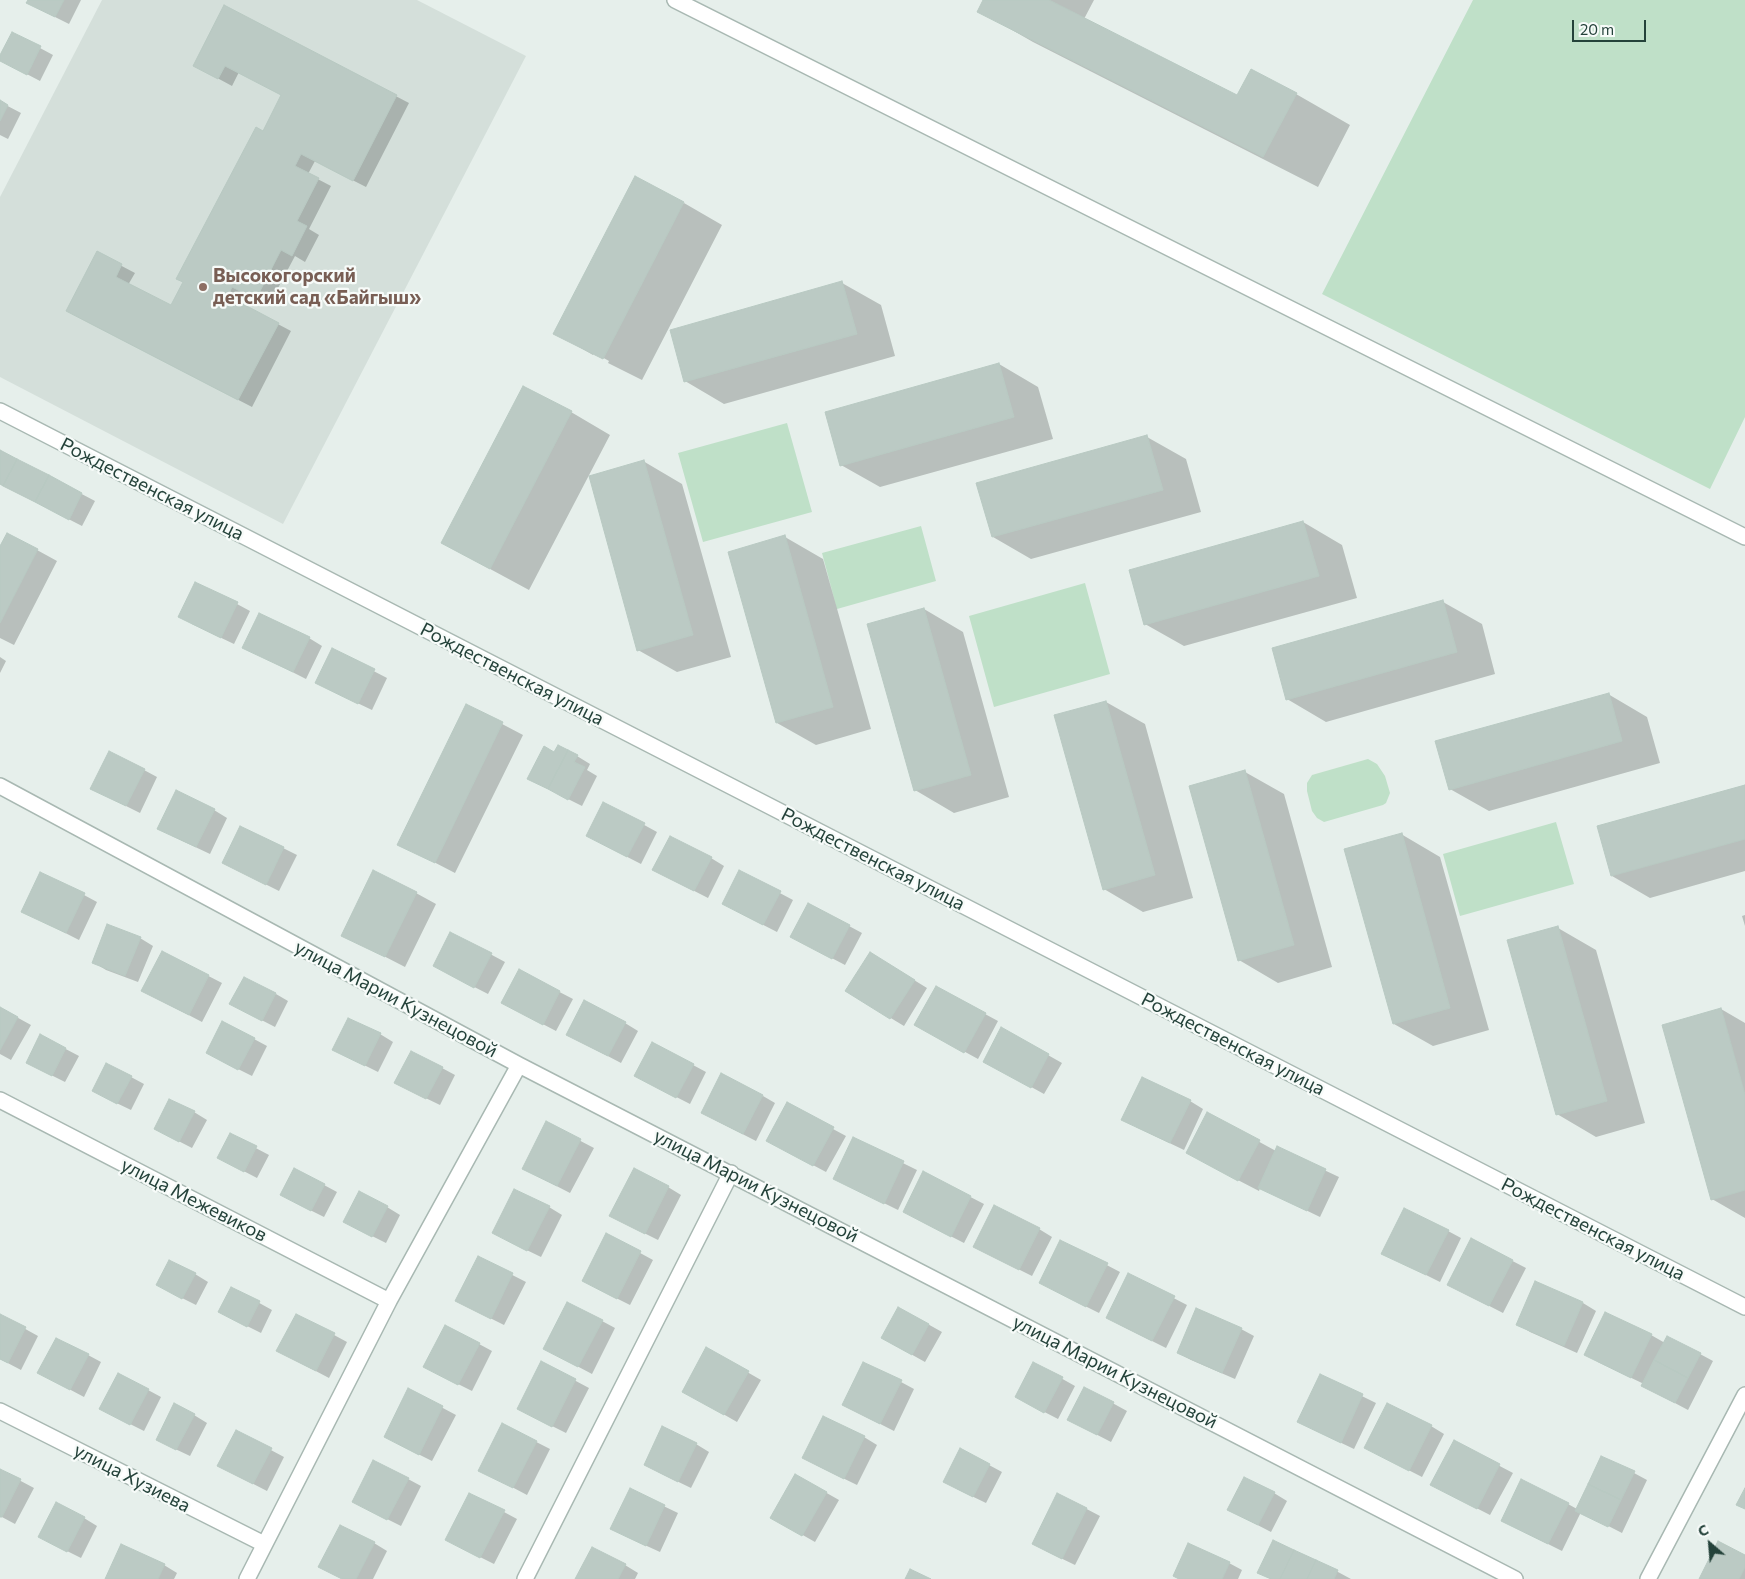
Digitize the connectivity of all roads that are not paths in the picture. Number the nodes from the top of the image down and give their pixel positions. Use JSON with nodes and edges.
{"nodes":[{"id":1,"x":675,"y":0,"type":"edge"},
{"id":2,"x":0,"y":411,"type":"edge"},
{"id":3,"x":1745,"y":537,"type":"edge"},
{"id":4,"x":0,"y":786,"type":"edge"},
{"id":5,"x":519,"y":1065,"type":"junction"},
{"id":6,"x":0,"y":1100,"type":"edge"},
{"id":7,"x":731,"y":1173,"type":"junction"},
{"id":8,"x":389,"y":1300,"type":"junction"},
{"id":9,"x":1745,"y":1307,"type":"edge"},
{"id":10,"x":1745,"y":1395,"type":"edge"},
{"id":11,"x":0,"y":1411,"type":"edge"},
{"id":12,"x":264,"y":1544,"type":"junction"},
{"id":13,"x":247,"y":1579,"type":"edge"},
{"id":14,"x":525,"y":1579,"type":"edge"},
{"id":15,"x":1515,"y":1579,"type":"edge"},
{"id":16,"x":1648,"y":1579,"type":"edge"}],
"edges":[{"from":1,"to":3,"type":"street"},
{"from":2,"to":9,"type":"street","name":"Рождественская улица"},
{"from":4,"to":5,"type":"street","name":"улица Марии Кузнецовой"},
{"from":5,"to":7,"type":"street","name":"улица Марии Кузнецовой"},
{"from":5,"to":8,"type":"street"},
{"from":6,"to":8,"type":"street","name":"улица Межевиков"},
{"from":7,"to":14,"type":"street"},
{"from":7,"to":15,"type":"street","name":"улица Марии Кузнецовой"},
{"from":8,"to":12,"type":"street"},
{"from":10,"to":16,"type":"street"},
{"from":11,"to":12,"type":"street","name":"улица Хузиева"},
{"from":12,"to":13,"type":"street"}]}
